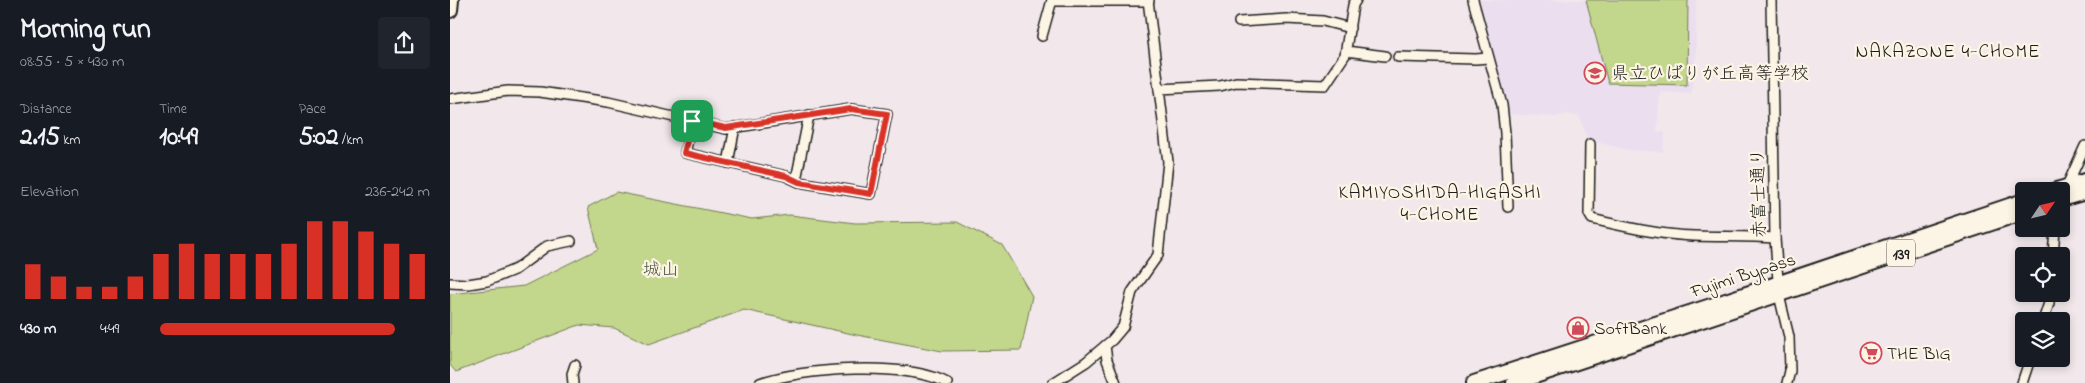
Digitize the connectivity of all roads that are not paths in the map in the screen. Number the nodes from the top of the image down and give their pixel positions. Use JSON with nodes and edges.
{"nodes":[{"id":1,"x":451,"y":0,"type":"edge"},
{"id":2,"x":1148,"y":0,"type":"edge"},
{"id":3,"x":1356,"y":0,"type":"edge"},
{"id":4,"x":1473,"y":0,"type":"edge"},
{"id":5,"x":1771,"y":0,"type":"edge"},
{"id":6,"x":1052,"y":1,"type":"edge"},
{"id":7,"x":450,"y":10,"type":"edge"},
{"id":8,"x":1239,"y":22,"type":"dead end"},
{"id":9,"x":1350,"y":28,"type":"junction"},
{"id":10,"x":1042,"y":36,"type":"dead end"},
{"id":11,"x":1346,"y":51,"type":"junction"},
{"id":12,"x":1385,"y":56,"type":"dead end"},
{"id":13,"x":1398,"y":57,"type":"dead end"},
{"id":14,"x":1488,"y":58,"type":"junction"},
{"id":15,"x":1159,"y":89,"type":"junction"},
{"id":16,"x":450,"y":99,"type":"edge"},
{"id":17,"x":809,"y":115,"type":"junction"},
{"id":18,"x":692,"y":121,"type":"junction"},
{"id":19,"x":735,"y":127,"type":"junction"},
{"id":20,"x":1590,"y":144,"type":"dead end"},
{"id":21,"x":2085,"y":146,"type":"edge"},
{"id":22,"x":728,"y":163,"type":"junction"},
{"id":23,"x":796,"y":180,"type":"junction"},
{"id":24,"x":2085,"y":181,"type":"edge"},
{"id":25,"x":2067,"y":182,"type":"edge"},
{"id":26,"x":2070,"y":189,"type":"edge"},
{"id":27,"x":2085,"y":192,"type":"edge"},
{"id":28,"x":2070,"y":193,"type":"edge"},
{"id":29,"x":2015,"y":204,"type":"edge"},
{"id":30,"x":1508,"y":207,"type":"dead end"},
{"id":31,"x":2015,"y":215,"type":"edge"},
{"id":32,"x":1775,"y":238,"type":"junction"},
{"id":33,"x":571,"y":240,"type":"dead end"},
{"id":34,"x":450,"y":283,"type":"edge"},
{"id":35,"x":1778,"y":289,"type":"junction"},
{"id":36,"x":1105,"y":346,"type":"junction"},
{"id":37,"x":575,"y":365,"type":"dead end"},
{"id":38,"x":2027,"y":367,"type":"edge"},
{"id":39,"x":573,"y":383,"type":"edge"},
{"id":40,"x":760,"y":383,"type":"edge"},
{"id":41,"x":946,"y":383,"type":"edge"},
{"id":42,"x":1053,"y":383,"type":"edge"},
{"id":43,"x":1116,"y":383,"type":"edge"},
{"id":44,"x":1474,"y":383,"type":"edge"},
{"id":45,"x":1514,"y":383,"type":"edge"},
{"id":46,"x":1787,"y":383,"type":"edge"},
{"id":47,"x":2022,"y":383,"type":"edge"}],
"edges":[{"from":1,"to":7,"type":"highway"},
{"from":2,"to":6,"type":"street"},
{"from":2,"to":15,"type":"street"},
{"from":3,"to":9,"type":"street"},
{"from":4,"to":14,"type":"street"},
{"from":5,"to":32,"type":"street","name":"赤富士通り"},
{"from":6,"to":10,"type":"street"},
{"from":8,"to":9,"type":"street"},
{"from":9,"to":11,"type":"street"},
{"from":11,"to":12,"type":"street"},
{"from":11,"to":15,"type":"street"},
{"from":13,"to":14,"type":"street"},
{"from":14,"to":30,"type":"street"},
{"from":15,"to":36,"type":"street"},
{"from":16,"to":18,"type":"street"},
{"from":17,"to":19,"type":"street"},
{"from":17,"to":23,"type":"street"},
{"from":17,"to":23,"type":"street"},
{"from":18,"to":19,"type":"street"},
{"from":18,"to":22,"type":"street"},
{"from":19,"to":22,"type":"street"},
{"from":20,"to":32,"type":"street"},
{"from":21,"to":25,"type":"street"},
{"from":22,"to":23,"type":"street"},
{"from":24,"to":26,"type":"highway"},
{"from":27,"to":28,"type":"highway"},
{"from":29,"to":35,"type":"highway","name":"Fujimi Bypass","number":"139"},
{"from":31,"to":35,"type":"highway","name":"Fujimi Bypass","number":"139"},
{"from":32,"to":35,"type":"street","name":"赤富士通り"},
{"from":33,"to":34,"type":"street"},
{"from":35,"to":44,"type":"highway","name":"Fujimi Bypass","number":"139"},
{"from":35,"to":45,"type":"highway","name":"Fujimi Bypass","number":"139"},
{"from":35,"to":46,"type":"street","name":"赤富士通り"},
{"from":36,"to":42,"type":"street"},
{"from":36,"to":43,"type":"street"},
{"from":37,"to":39,"type":"street"},
{"from":38,"to":47,"type":"street"},
{"from":40,"to":41,"type":"street"}]}
